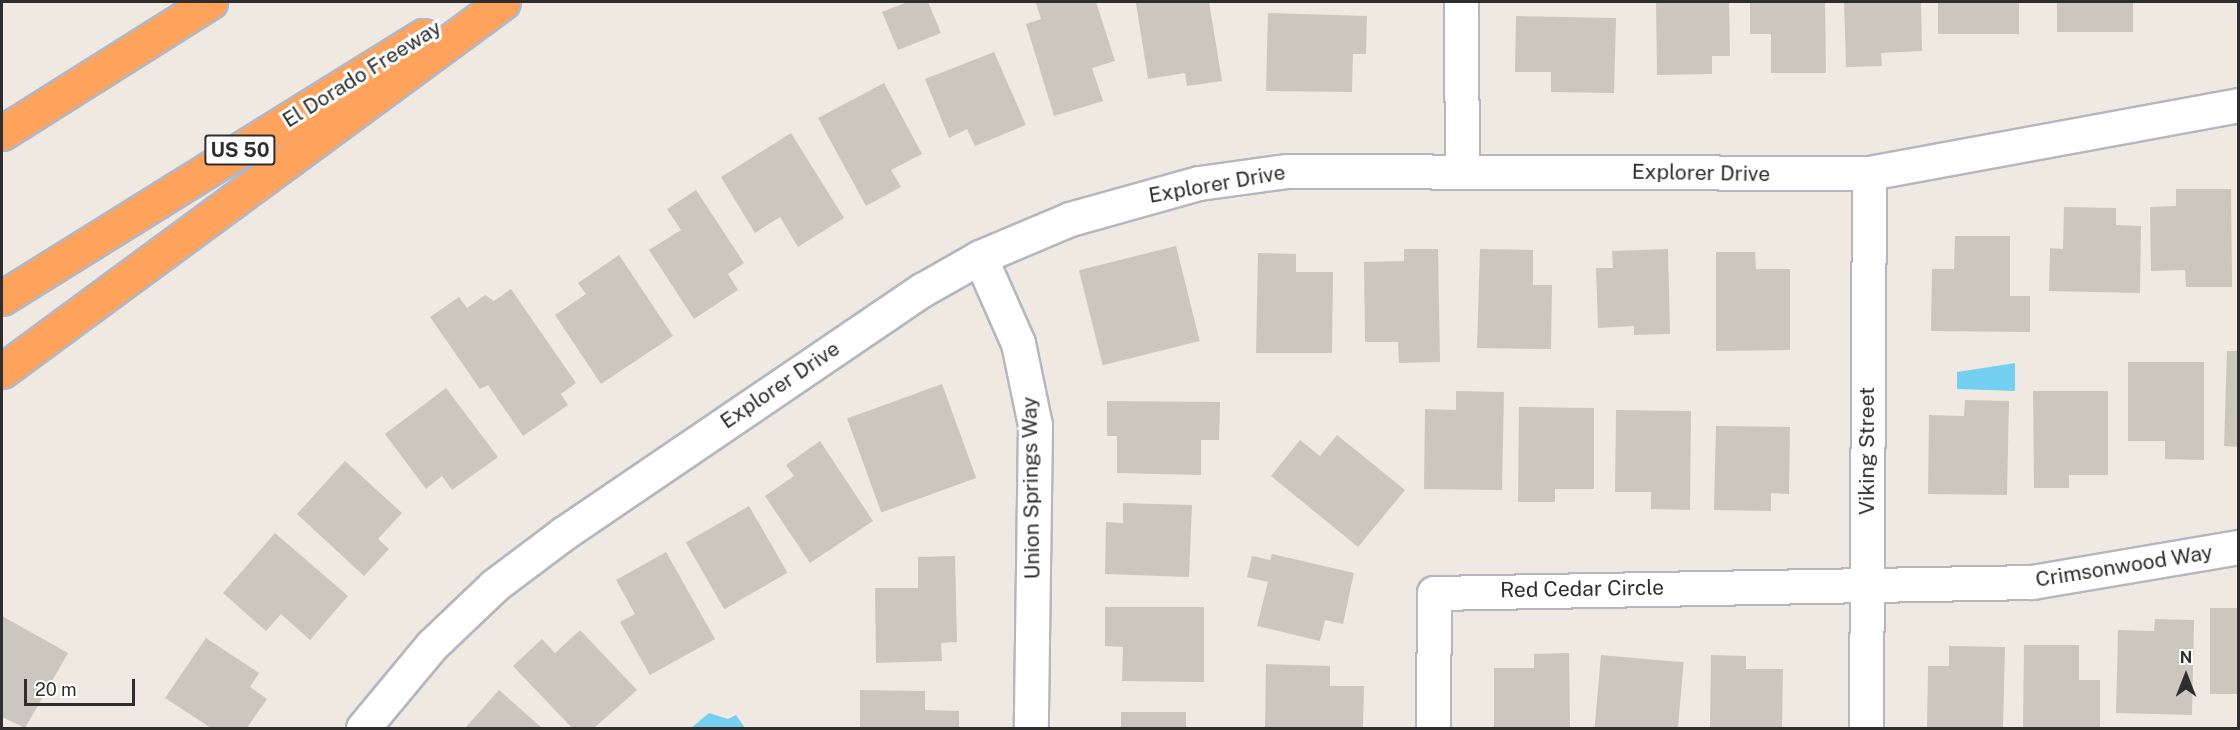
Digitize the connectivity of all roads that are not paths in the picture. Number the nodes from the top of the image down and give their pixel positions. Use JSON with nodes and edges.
{"nodes":[{"id":1,"x":210,"y":2,"type":"edge"},
{"id":2,"x":478,"y":2,"type":"edge"},
{"id":3,"x":503,"y":2,"type":"edge"},
{"id":4,"x":1461,"y":2,"type":"edge"},
{"id":5,"x":2238,"y":105,"type":"edge"},
{"id":6,"x":2,"y":133,"type":"edge"},
{"id":7,"x":1462,"y":170,"type":"junction"},
{"id":8,"x":1869,"y":173,"type":"junction"},
{"id":9,"x":980,"y":257,"type":"junction"},
{"id":10,"x":2,"y":298,"type":"edge"},
{"id":11,"x":2,"y":371,"type":"edge"},
{"id":12,"x":2238,"y":547,"type":"edge"},
{"id":13,"x":1866,"y":582,"type":"junction"},
{"id":14,"x":363,"y":729,"type":"edge"},
{"id":15,"x":1031,"y":729,"type":"edge"},
{"id":16,"x":1433,"y":729,"type":"edge"},
{"id":17,"x":1866,"y":729,"type":"edge"}],
"edges":[{"from":1,"to":6,"type":"highway"},
{"from":2,"to":10,"type":"highway","name":"El Dorado Freeway","number":"US 50"},
{"from":3,"to":11,"type":"highway"},
{"from":4,"to":7,"type":"street"},
{"from":5,"to":8,"type":"street","name":"Explorer Drive"},
{"from":7,"to":8,"type":"street","name":"Explorer Drive"},
{"from":7,"to":9,"type":"street","name":"Explorer Drive"},
{"from":8,"to":13,"type":"street","name":"Viking Street"},
{"from":9,"to":14,"type":"street","name":"Explorer Drive"},
{"from":9,"to":15,"type":"street","name":"Union Springs Way"},
{"from":12,"to":13,"type":"street","name":"Crimsonwood Way"},
{"from":13,"to":16,"type":"street","name":"Red Cedar Circle"},
{"from":13,"to":17,"type":"street","name":"Viking Street"}]}
